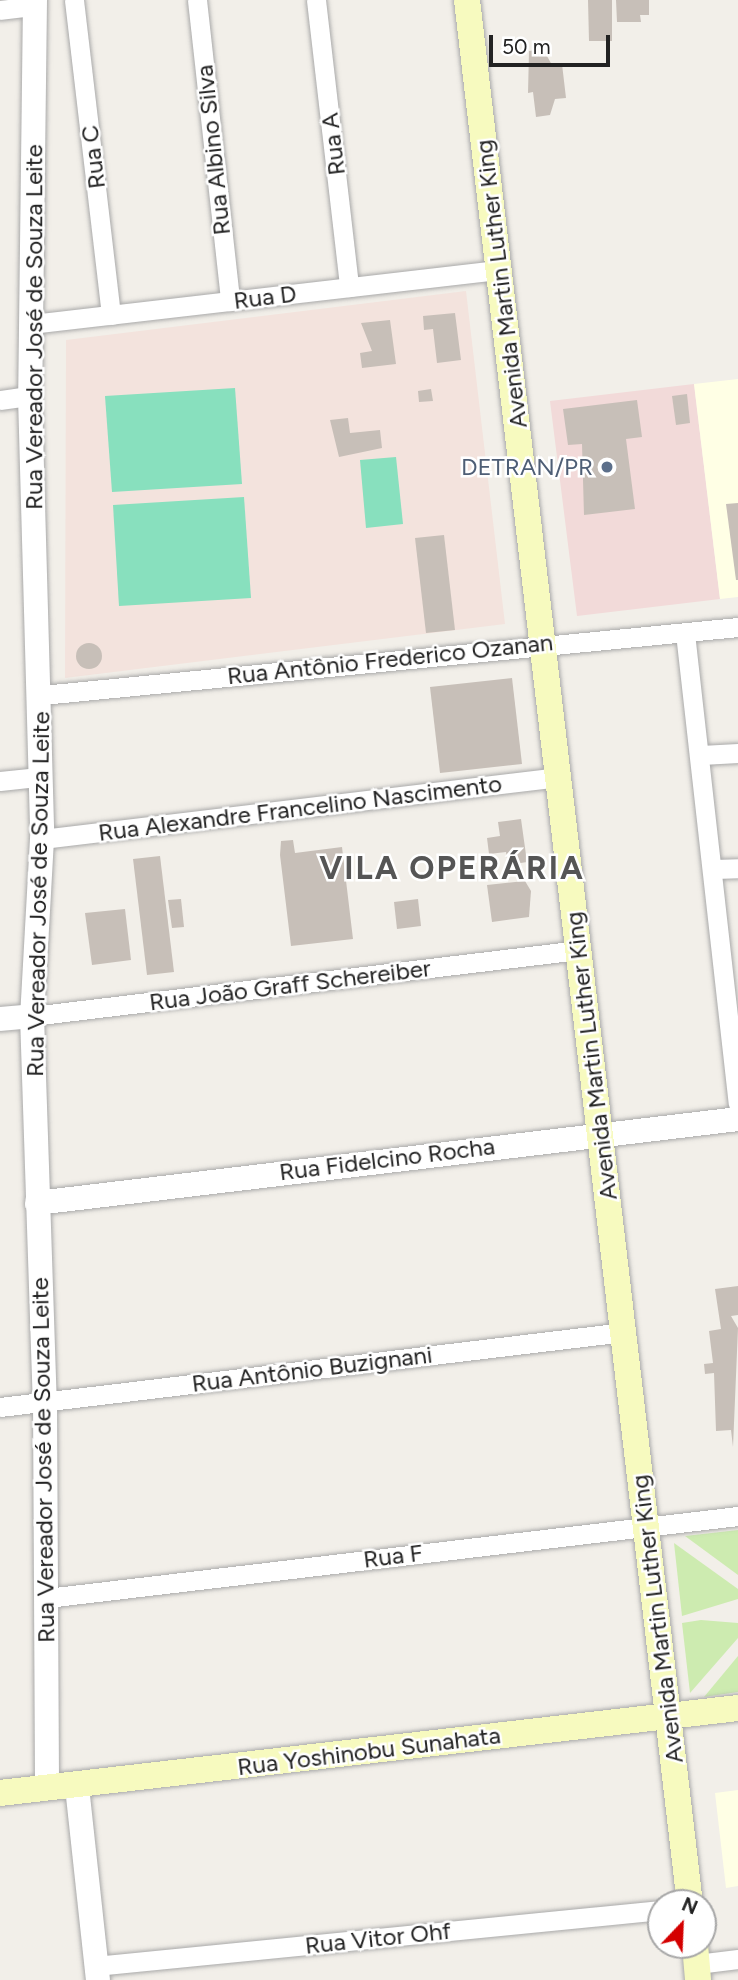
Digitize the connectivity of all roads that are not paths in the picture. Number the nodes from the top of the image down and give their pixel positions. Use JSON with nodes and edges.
{"nodes":[{"id":1,"x":74,"y":0,"type":"edge"},
{"id":2,"x":197,"y":0,"type":"edge"},
{"id":3,"x":316,"y":0,"type":"edge"},
{"id":4,"x":467,"y":0,"type":"edge"},
{"id":5,"x":35,"y":3,"type":"edge"},
{"id":6,"x":0,"y":9,"type":"edge"},
{"id":7,"x":499,"y":270,"type":"junction"},
{"id":8,"x":349,"y":287,"type":"junction"},
{"id":9,"x":230,"y":301,"type":"junction"},
{"id":10,"x":111,"y":314,"type":"junction"},
{"id":11,"x":31,"y":324,"type":"junction"},
{"id":12,"x":30,"y":396,"type":"junction"},
{"id":13,"x":0,"y":400,"type":"edge"},
{"id":14,"x":738,"y":627,"type":"edge"},
{"id":15,"x":685,"y":633,"type":"junction"},
{"id":16,"x":543,"y":643,"type":"junction"},
{"id":17,"x":42,"y":695,"type":"junction"},
{"id":18,"x":738,"y":753,"type":"edge"},
{"id":19,"x":701,"y":755,"type":"junction"},
{"id":20,"x":37,"y":777,"type":"junction"},
{"id":21,"x":559,"y":777,"type":"junction"},
{"id":22,"x":0,"y":781,"type":"edge"},
{"id":23,"x":42,"y":839,"type":"junction"},
{"id":24,"x":738,"y":868,"type":"edge"},
{"id":25,"x":714,"y":869,"type":"junction"},
{"id":26,"x":579,"y":950,"type":"junction"},
{"id":27,"x":732,"y":987,"type":"edge"},
{"id":28,"x":32,"y":1016,"type":"junction"},
{"id":29,"x":0,"y":1019,"type":"edge"},
{"id":30,"x":738,"y":1103,"type":"edge"},
{"id":31,"x":738,"y":1119,"type":"edge"},
{"id":32,"x":601,"y":1133,"type":"junction"},
{"id":33,"x":37,"y":1203,"type":"junction"},
{"id":34,"x":624,"y":1332,"type":"junction"},
{"id":35,"x":45,"y":1401,"type":"junction"},
{"id":36,"x":0,"y":1407,"type":"edge"},
{"id":37,"x":738,"y":1516,"type":"edge"},
{"id":38,"x":646,"y":1526,"type":"junction"},
{"id":39,"x":47,"y":1598,"type":"junction"},
{"id":40,"x":738,"y":1708,"type":"edge"},
{"id":41,"x":669,"y":1716,"type":"junction"},
{"id":42,"x":78,"y":1787,"type":"junction"},
{"id":43,"x":47,"y":1788,"type":"junction"},
{"id":44,"x":0,"y":1793,"type":"edge"},
{"id":45,"x":688,"y":1889,"type":"edge"},
{"id":46,"x":647,"y":1912,"type":"edge"},
{"id":47,"x":738,"y":1959,"type":"edge"},
{"id":48,"x":697,"y":1963,"type":"edge"},
{"id":49,"x":97,"y":1973,"type":"edge"}],
"edges":[{"from":1,"to":10,"type":"street","name":"Rua C"},
{"from":2,"to":9,"type":"street","name":"Rua Albino Silva"},
{"from":3,"to":8,"type":"street","name":"Rua A"},
{"from":4,"to":7,"type":"main road","name":"Avenida Martin Luther King"},
{"from":5,"to":6,"type":"street"},
{"from":5,"to":11,"type":"street","name":"Rua Vereador José de Souza Leite"},
{"from":7,"to":8,"type":"street","name":"Rua D"},
{"from":7,"to":16,"type":"main road","name":"Avenida Martin Luther King"},
{"from":8,"to":9,"type":"street","name":"Rua D"},
{"from":9,"to":10,"type":"street","name":"Rua D"},
{"from":10,"to":11,"type":"street","name":"Rua D"},
{"from":11,"to":12,"type":"street","name":"Rua Vereador José de Souza Leite"},
{"from":12,"to":13,"type":"street"},
{"from":12,"to":17,"type":"street","name":"Rua Vereador José de Souza Leite"},
{"from":14,"to":15,"type":"street","name":"Rua Antônio Frederico Ozanan"},
{"from":15,"to":16,"type":"street","name":"Rua Antônio Frederico Ozanan"},
{"from":15,"to":19,"type":"street"},
{"from":16,"to":17,"type":"street","name":"Rua Antônio Frederico Ozanan"},
{"from":16,"to":21,"type":"main road","name":"Avenida Martin Luther King"},
{"from":17,"to":20,"type":"street","name":"Rua Vereador José de Souza Leite"},
{"from":18,"to":19,"type":"street"},
{"from":19,"to":25,"type":"street"},
{"from":20,"to":22,"type":"street"},
{"from":20,"to":23,"type":"street","name":"Rua Vereador José de Souza Leite"},
{"from":21,"to":23,"type":"street","name":"Rua Alexandre Francelino Nascimento"},
{"from":21,"to":26,"type":"main road","name":"Avenida Martin Luther King"},
{"from":23,"to":28,"type":"street","name":"Rua Vereador José de Souza Leite"},
{"from":24,"to":25,"type":"street"},
{"from":25,"to":27,"type":"street"},
{"from":26,"to":28,"type":"street","name":"Rua João Graff Schereiber"},
{"from":26,"to":32,"type":"main road","name":"Avenida Martin Luther King"},
{"from":27,"to":30,"type":"street"},
{"from":28,"to":29,"type":"street","name":"Rua João Graff Schereiber"},
{"from":28,"to":33,"type":"street","name":"Rua Vereador José de Souza Leite"},
{"from":31,"to":32,"type":"street","name":"Rua Fidelcino Rocha"},
{"from":32,"to":33,"type":"street","name":"Rua Fidelcino Rocha"},
{"from":32,"to":34,"type":"main road","name":"Avenida Martin Luther King"},
{"from":33,"to":35,"type":"street","name":"Rua Vereador José de Souza Leite"},
{"from":34,"to":35,"type":"street","name":"Rua Antônio Buzignani"},
{"from":34,"to":38,"type":"main road","name":"Avenida Martin Luther King"},
{"from":35,"to":36,"type":"street","name":"Rua Antônio Buzignani"},
{"from":35,"to":39,"type":"street","name":"Rua Vereador José de Souza Leite"},
{"from":37,"to":38,"type":"street","name":"Rua F"},
{"from":38,"to":39,"type":"street","name":"Rua F"},
{"from":38,"to":41,"type":"main road","name":"Avenida Martin Luther King"},
{"from":39,"to":43,"type":"street","name":"Rua Vereador José de Souza Leite"},
{"from":40,"to":41,"type":"main road","name":"Rua Yoshinobu Sunahata"},
{"from":41,"to":42,"type":"main road","name":"Rua Yoshinobu Sunahata"},
{"from":41,"to":45,"type":"main road","name":"Avenida Martin Luther King"},
{"from":42,"to":43,"type":"main road","name":"Rua Yoshinobu Sunahata"},
{"from":42,"to":49,"type":"street"},
{"from":43,"to":44,"type":"main road","name":"Rua Yoshinobu Sunahata"},
{"from":46,"to":49,"type":"street","name":"Rua Vitor Ohf"},
{"from":47,"to":48,"type":"street"}]}
